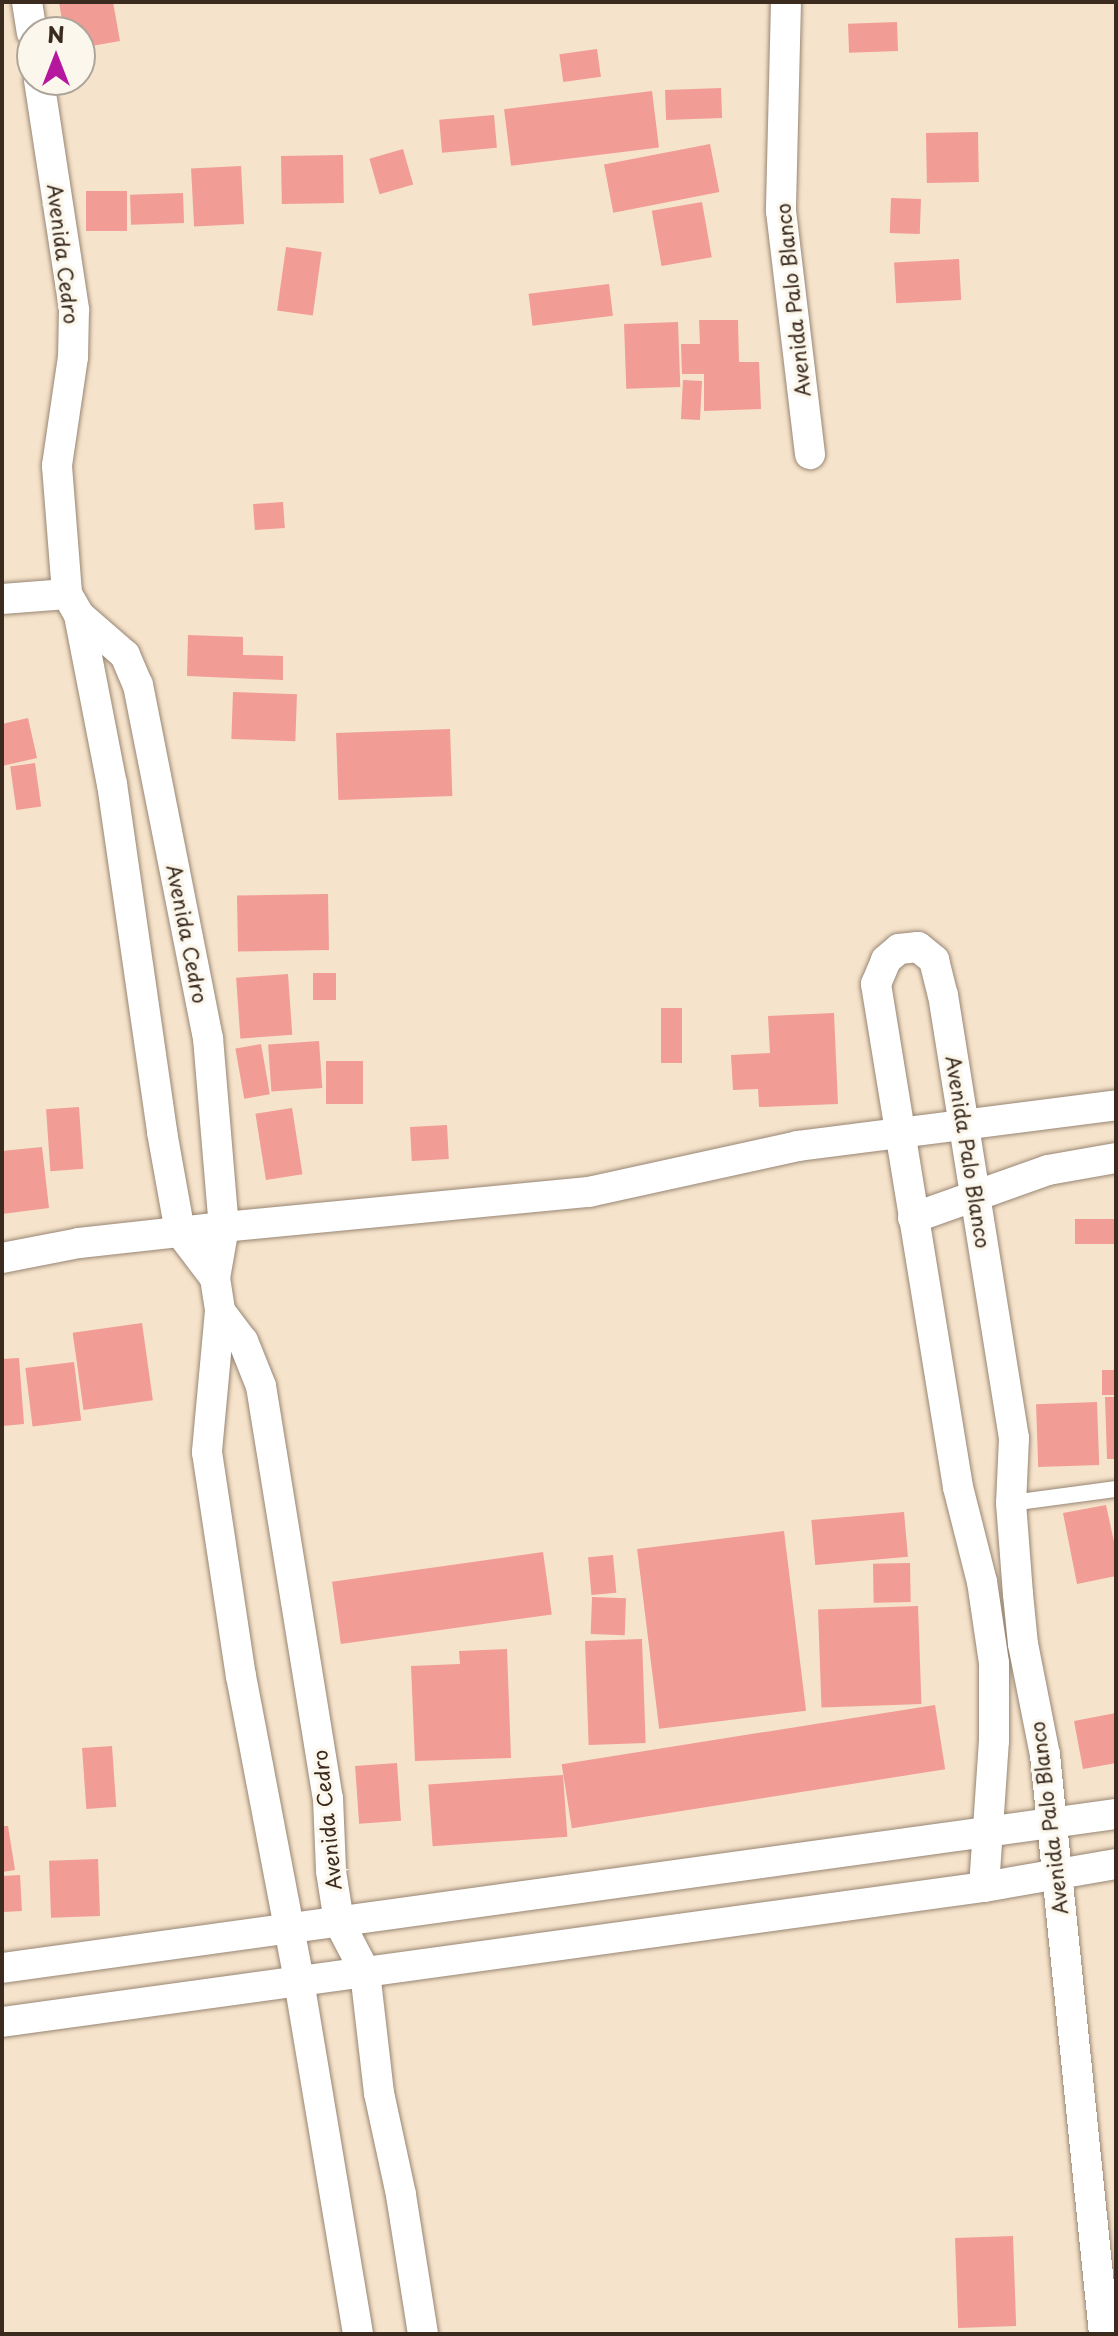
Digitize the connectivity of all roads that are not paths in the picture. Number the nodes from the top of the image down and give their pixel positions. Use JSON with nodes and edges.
{"nodes":[{"id":1,"x":786,"y":2,"type":"edge"},
{"id":2,"x":41,"y":96,"type":"edge"},
{"id":3,"x":810,"y":454,"type":"dead end"},
{"id":4,"x":2,"y":599,"type":"edge"},
{"id":5,"x":73,"y":605,"type":"junction"},
{"id":6,"x":1116,"y":1105,"type":"edge"},
{"id":7,"x":964,"y":1126,"type":"junction"},
{"id":8,"x":899,"y":1134,"type":"junction"},
{"id":9,"x":1116,"y":1158,"type":"edge"},
{"id":10,"x":975,"y":1196,"type":"junction"},
{"id":11,"x":913,"y":1218,"type":"junction"},
{"id":12,"x":224,"y":1227,"type":"junction"},
{"id":13,"x":180,"y":1232,"type":"junction"},
{"id":14,"x":15,"y":1256,"type":"edge"},
{"id":15,"x":2,"y":1275,"type":"edge"},
{"id":16,"x":215,"y":1278,"type":"junction"},
{"id":17,"x":220,"y":1311,"type":"junction"},
{"id":18,"x":1116,"y":1489,"type":"edge"},
{"id":19,"x":1011,"y":1503,"type":"junction"},
{"id":20,"x":1116,"y":1814,"type":"edge"},
{"id":21,"x":1051,"y":1823,"type":"junction"},
{"id":22,"x":987,"y":1832,"type":"junction"},
{"id":23,"x":1116,"y":1864,"type":"edge"},
{"id":24,"x":1056,"y":1872,"type":"junction"},
{"id":25,"x":984,"y":1887,"type":"junction"},
{"id":26,"x":339,"y":1922,"type":"junction"},
{"id":27,"x":289,"y":1929,"type":"junction"},
{"id":28,"x":2,"y":1968,"type":"edge"},
{"id":29,"x":365,"y":1972,"type":"junction"},
{"id":30,"x":299,"y":1981,"type":"junction"},
{"id":31,"x":2,"y":2022,"type":"edge"},
{"id":32,"x":358,"y":2334,"type":"edge"},
{"id":33,"x":423,"y":2334,"type":"edge"},
{"id":34,"x":1104,"y":2334,"type":"edge"}],
"edges":[{"from":1,"to":3,"type":"street","name":"Avenida Palo Blanco"},
{"from":2,"to":5,"type":"street","name":"Avenida Cedro"},
{"from":4,"to":5,"type":"street"},
{"from":5,"to":12,"type":"street","name":"Avenida Cedro"},
{"from":5,"to":13,"type":"street","name":"Avenida Cedro"},
{"from":6,"to":7,"type":"street"},
{"from":7,"to":8,"type":"street"},
{"from":7,"to":8,"type":"street","name":"Avenida Palo Blanco"},
{"from":7,"to":10,"type":"street","name":"Avenida Palo Blanco"},
{"from":8,"to":11,"type":"street","name":"Avenida Palo Blanco"},
{"from":8,"to":12,"type":"street"},
{"from":9,"to":10,"type":"street"},
{"from":10,"to":11,"type":"street"},
{"from":10,"to":19,"type":"street","name":"Avenida Palo Blanco"},
{"from":11,"to":22,"type":"street","name":"Avenida Palo Blanco"},
{"from":12,"to":13,"type":"street"},
{"from":12,"to":16,"type":"street","name":"Avenida Cedro"},
{"from":13,"to":14,"type":"street"},
{"from":13,"to":16,"type":"street","name":"Avenida Cedro"},
{"from":14,"to":15,"type":"street"},
{"from":16,"to":17,"type":"street","name":"Avenida Cedro"},
{"from":17,"to":26,"type":"street","name":"Avenida Cedro"},
{"from":17,"to":27,"type":"street","name":"Avenida Cedro"},
{"from":18,"to":19,"type":"lane"},
{"from":19,"to":21,"type":"street","name":"Avenida Palo Blanco"},
{"from":20,"to":21,"type":"street"},
{"from":21,"to":22,"type":"street"},
{"from":21,"to":24,"type":"street","name":"Avenida Palo Blanco"},
{"from":22,"to":25,"type":"street","name":"Avenida Palo Blanco"},
{"from":22,"to":26,"type":"street"},
{"from":23,"to":24,"type":"street"},
{"from":24,"to":25,"type":"street"},
{"from":24,"to":34,"type":"street","name":"Avenida Palo Blanco"},
{"from":25,"to":29,"type":"street"},
{"from":26,"to":27,"type":"street"},
{"from":26,"to":29,"type":"street","name":"Avenida Cedro"},
{"from":27,"to":28,"type":"street"},
{"from":27,"to":30,"type":"street","name":"Avenida Cedro"},
{"from":29,"to":30,"type":"street"},
{"from":29,"to":33,"type":"street","name":"Avenida Cedro"},
{"from":30,"to":31,"type":"street"},
{"from":30,"to":32,"type":"street","name":"Avenida Cedro"}]}
